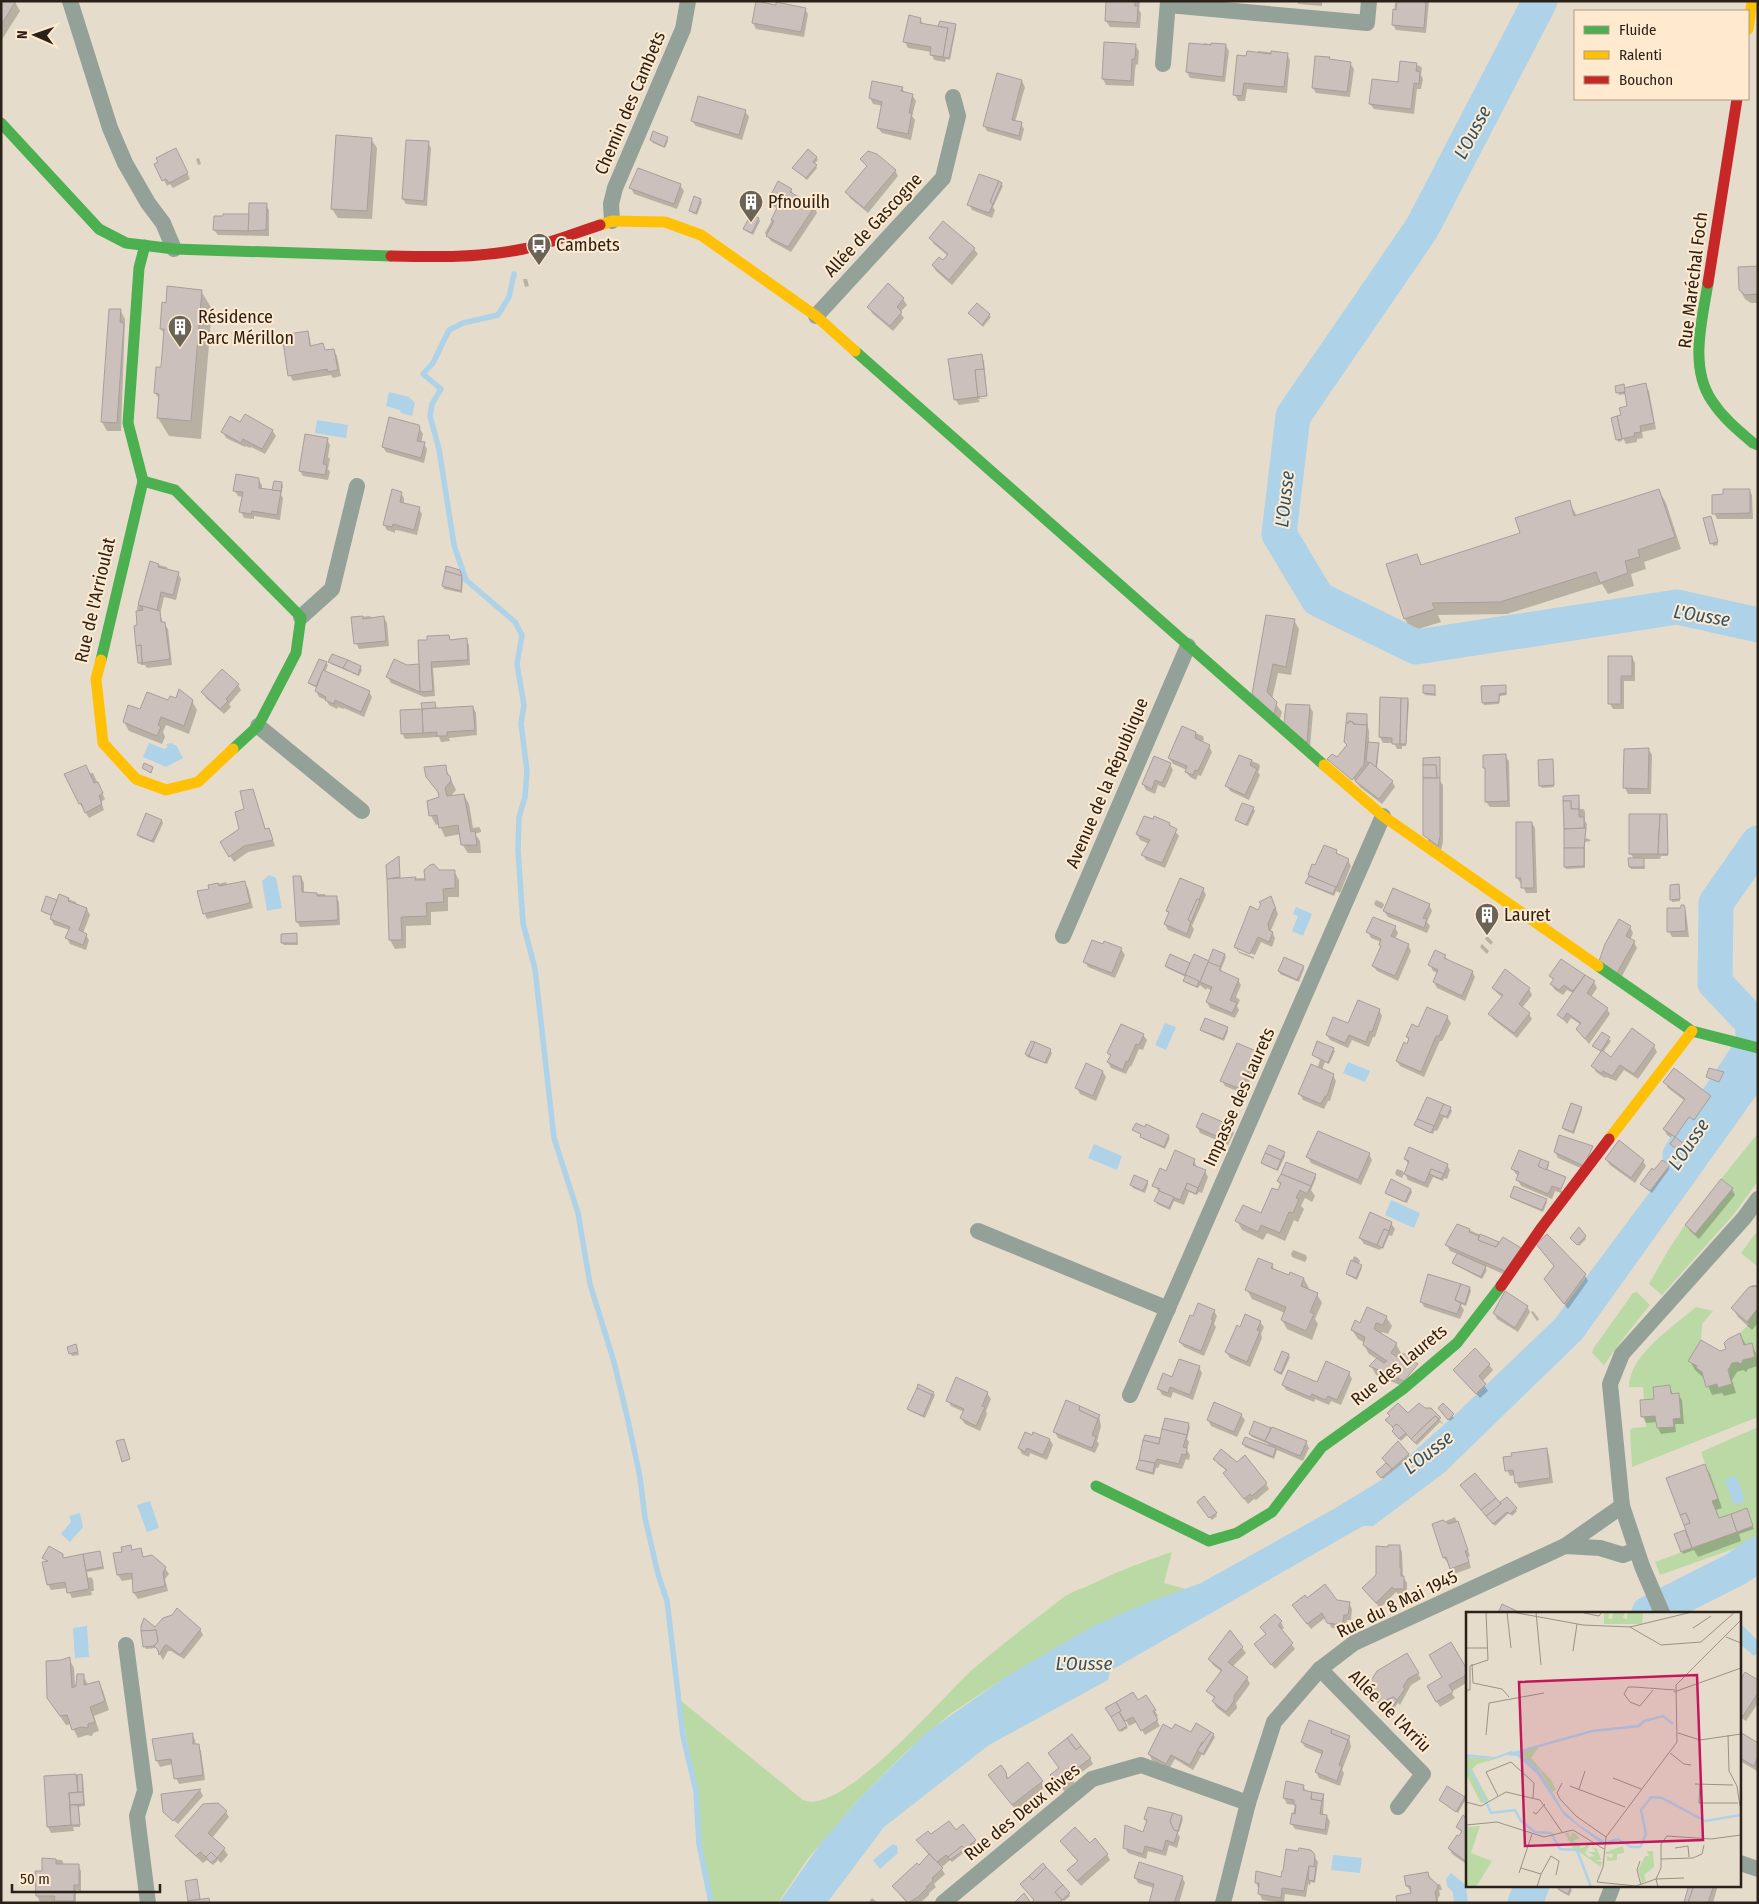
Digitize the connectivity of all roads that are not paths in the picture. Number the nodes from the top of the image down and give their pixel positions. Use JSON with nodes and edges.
{"nodes":[{"id":1,"x":70,"y":1,"type":"edge"},
{"id":2,"x":688,"y":1,"type":"edge"},
{"id":3,"x":1369,"y":1,"type":"edge"},
{"id":4,"x":1752,"y":1,"type":"edge"},
{"id":5,"x":1168,"y":3,"type":"edge"},
{"id":6,"x":1749,"y":22,"type":"edge"},
{"id":7,"x":1164,"y":64,"type":"dead end"},
{"id":8,"x":953,"y":97,"type":"dead end"},
{"id":9,"x":1737,"y":100,"type":"edge"},
{"id":10,"x":1,"y":123,"type":"edge"},
{"id":11,"x":612,"y":221,"type":"junction"},
{"id":12,"x":145,"y":245,"type":"junction"},
{"id":13,"x":174,"y":249,"type":"junction"},
{"id":14,"x":816,"y":316,"type":"junction"},
{"id":15,"x":1758,"y":445,"type":"edge"},
{"id":16,"x":144,"y":481,"type":"junction"},
{"id":17,"x":357,"y":486,"type":"dead end"},
{"id":18,"x":301,"y":617,"type":"junction"},
{"id":19,"x":1188,"y":646,"type":"junction"},
{"id":20,"x":258,"y":726,"type":"junction"},
{"id":21,"x":362,"y":811,"type":"dead end"},
{"id":22,"x":1383,"y":816,"type":"junction"},
{"id":23,"x":1063,"y":936,"type":"dead end"},
{"id":24,"x":1692,"y":1031,"type":"junction"},
{"id":25,"x":1758,"y":1048,"type":"edge"},
{"id":26,"x":1758,"y":1199,"type":"edge"},
{"id":27,"x":978,"y":1231,"type":"dead end"},
{"id":28,"x":1168,"y":1309,"type":"junction"},
{"id":29,"x":1130,"y":1395,"type":"dead end"},
{"id":30,"x":1096,"y":1486,"type":"dead end"},
{"id":31,"x":1622,"y":1506,"type":"junction"},
{"id":32,"x":1565,"y":1546,"type":"junction"},
{"id":33,"x":1636,"y":1550,"type":"junction"},
{"id":34,"x":1662,"y":1612,"type":"edge"},
{"id":35,"x":126,"y":1644,"type":"dead end"},
{"id":36,"x":1320,"y":1668,"type":"junction"},
{"id":37,"x":1248,"y":1803,"type":"junction"},
{"id":38,"x":1398,"y":1807,"type":"dead end"},
{"id":39,"x":1742,"y":1864,"type":"edge"},
{"id":40,"x":1758,"y":1869,"type":"edge"},
{"id":41,"x":1613,"y":1886,"type":"edge"},
{"id":42,"x":148,"y":1903,"type":"edge"},
{"id":43,"x":943,"y":1903,"type":"edge"},
{"id":44,"x":1223,"y":1903,"type":"edge"},
{"id":45,"x":1606,"y":1903,"type":"edge"}],
"edges":[{"from":1,"to":13,"type":"street"},
{"from":2,"to":11,"type":"street","name":"Chemin des Cambets"},
{"from":3,"to":5,"type":"street"},
{"from":4,"to":6,"type":"street"},
{"from":5,"to":7,"type":"street"},
{"from":8,"to":14,"type":"street","name":"Allée de Gascogne"},
{"from":9,"to":15,"type":"street","name":"Rue Maréchal Foch"},
{"from":10,"to":12,"type":"street"},
{"from":11,"to":13,"type":"street"},
{"from":11,"to":14,"type":"street"},
{"from":12,"to":13,"type":"street"},
{"from":12,"to":16,"type":"street"},
{"from":14,"to":19,"type":"street"},
{"from":16,"to":18,"type":"street"},
{"from":16,"to":20,"type":"street","name":"Rue de l'Arrioulat"},
{"from":17,"to":18,"type":"street"},
{"from":18,"to":20,"type":"street","name":"Rue de l'Arrioulat"},
{"from":19,"to":22,"type":"street"},
{"from":19,"to":23,"type":"street","name":"Avenue de la République"},
{"from":20,"to":21,"type":"street"},
{"from":22,"to":24,"type":"street"},
{"from":22,"to":28,"type":"street","name":"Impasse des Laurets"},
{"from":24,"to":25,"type":"street"},
{"from":24,"to":30,"type":"street","name":"Rue des Laurets"},
{"from":26,"to":31,"type":"street"},
{"from":27,"to":28,"type":"street"},
{"from":28,"to":29,"type":"street","name":"Impasse des Laurets"},
{"from":31,"to":32,"type":"street","name":"Rue du 8 Mai 1945"},
{"from":31,"to":33,"type":"street"},
{"from":32,"to":33,"type":"street","name":"Rue du 8 Mai 1945"},
{"from":32,"to":36,"type":"street","name":"Rue du 8 Mai 1945"},
{"from":33,"to":34,"type":"street"},
{"from":35,"to":42,"type":"street"},
{"from":36,"to":37,"type":"street","name":"Rue du 8 Mai 1945"},
{"from":36,"to":38,"type":"street","name":"Allée de l'Arrïu"},
{"from":37,"to":43,"type":"street","name":"Rue des Deux Rives"},
{"from":37,"to":44,"type":"street","name":"Rue du 8 Mai 1945"},
{"from":39,"to":40,"type":"street"},
{"from":41,"to":45,"type":"street"}]}
